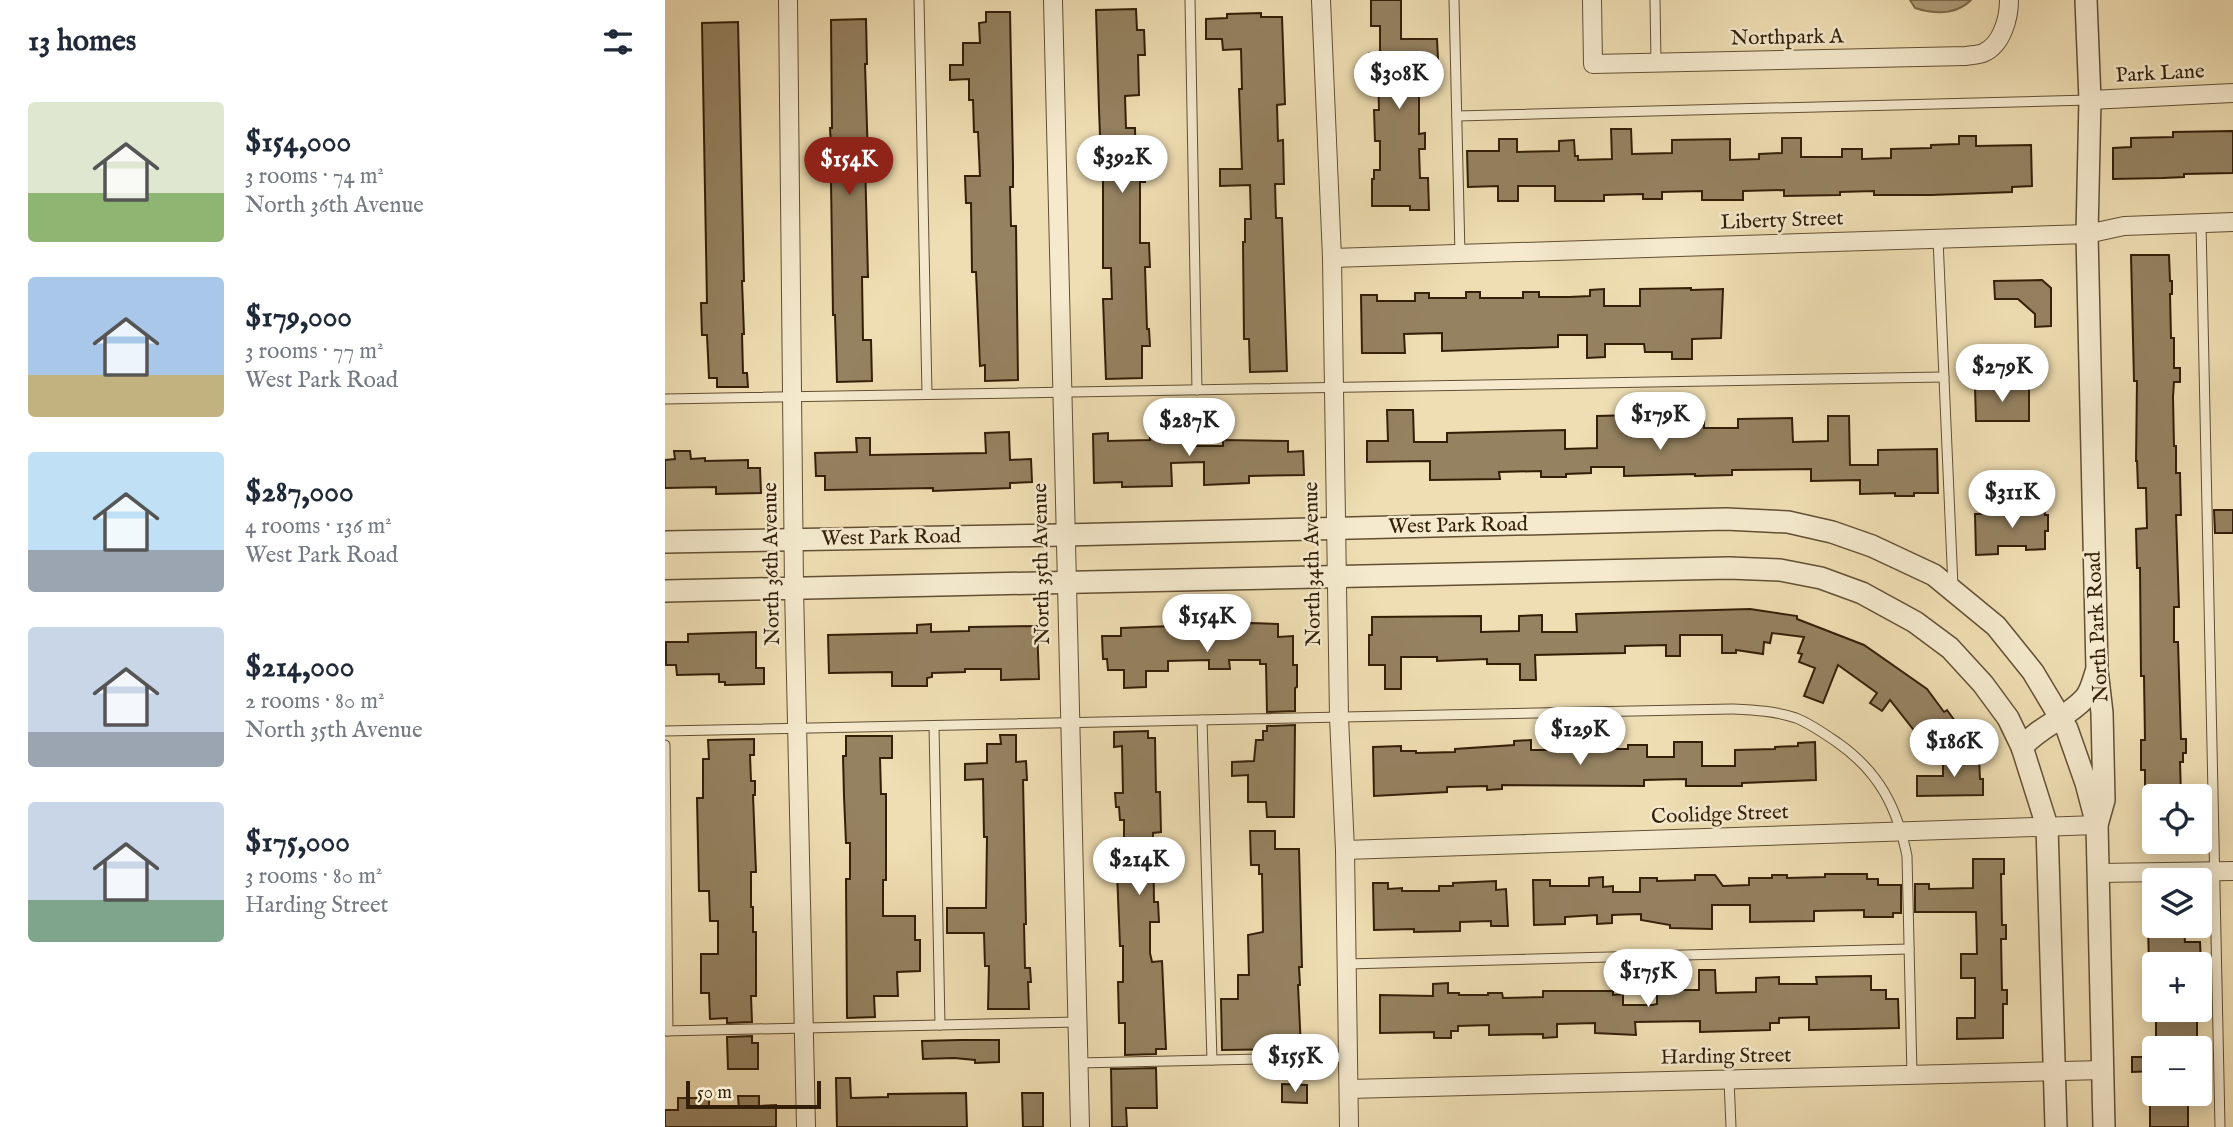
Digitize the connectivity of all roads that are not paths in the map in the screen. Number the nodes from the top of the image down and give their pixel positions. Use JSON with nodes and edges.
{"nodes":[{"id":1,"x":788,"y":0,"type":"edge"},
{"id":2,"x":919,"y":0,"type":"edge"},
{"id":3,"x":1053,"y":0,"type":"edge"},
{"id":4,"x":1189,"y":0,"type":"edge"},
{"id":5,"x":1321,"y":0,"type":"edge"},
{"id":6,"x":1454,"y":0,"type":"edge"},
{"id":7,"x":1592,"y":0,"type":"edge"},
{"id":8,"x":1655,"y":0,"type":"edge"},
{"id":9,"x":2009,"y":0,"type":"edge"},
{"id":10,"x":2086,"y":0,"type":"edge"},
{"id":11,"x":1656,"y":63,"type":"junction"},
{"id":12,"x":2233,"y":93,"type":"edge"},
{"id":13,"x":2090,"y":100,"type":"junction"},
{"id":14,"x":1457,"y":116,"type":"junction"},
{"id":15,"x":2233,"y":222,"type":"edge"},
{"id":16,"x":2201,"y":223,"type":"junction"},
{"id":17,"x":2087,"y":234,"type":"junction"},
{"id":18,"x":1938,"y":239,"type":"junction"},
{"id":19,"x":1460,"y":254,"type":"junction"},
{"id":20,"x":1332,"y":258,"type":"junction"},
{"id":21,"x":1944,"y":377,"type":"junction"},
{"id":22,"x":1333,"y":387,"type":"junction"},
{"id":23,"x":1197,"y":390,"type":"junction"},
{"id":24,"x":1061,"y":392,"type":"junction"},
{"id":25,"x":927,"y":394,"type":"junction"},
{"id":26,"x":792,"y":396,"type":"junction"},
{"id":27,"x":665,"y":399,"type":"edge"},
{"id":28,"x":1335,"y":528,"type":"junction"},
{"id":29,"x":1064,"y":535,"type":"junction"},
{"id":30,"x":794,"y":539,"type":"junction"},
{"id":31,"x":665,"y":542,"type":"edge"},
{"id":32,"x":1336,"y":578,"type":"junction"},
{"id":33,"x":1065,"y":582,"type":"junction"},
{"id":34,"x":795,"y":588,"type":"junction"},
{"id":35,"x":665,"y":591,"type":"edge"},
{"id":36,"x":1954,"y":592,"type":"junction"},
{"id":37,"x":2097,"y":670,"type":"junction"},
{"id":38,"x":1339,"y":717,"type":"junction"},
{"id":39,"x":2060,"y":717,"type":"junction"},
{"id":40,"x":1202,"y":720,"type":"junction"},
{"id":41,"x":1068,"y":723,"type":"junction"},
{"id":42,"x":934,"y":726,"type":"junction"},
{"id":43,"x":798,"y":728,"type":"junction"},
{"id":44,"x":665,"y":731,"type":"edge"},
{"id":45,"x":665,"y":745,"type":"edge"},
{"id":46,"x":2022,"y":747,"type":"junction"},
{"id":47,"x":2097,"y":825,"type":"junction"},
{"id":48,"x":2047,"y":827,"type":"junction"},
{"id":49,"x":1902,"y":832,"type":"junction"},
{"id":50,"x":1345,"y":850,"type":"junction"},
{"id":51,"x":2233,"y":871,"type":"edge"},
{"id":52,"x":2214,"y":872,"type":"junction"},
{"id":53,"x":2098,"y":873,"type":"junction"},
{"id":54,"x":1909,"y":949,"type":"junction"},
{"id":55,"x":1347,"y":964,"type":"junction"},
{"id":56,"x":1077,"y":1022,"type":"junction"},
{"id":57,"x":940,"y":1025,"type":"junction"},
{"id":58,"x":804,"y":1028,"type":"junction"},
{"id":59,"x":667,"y":1031,"type":"edge"},
{"id":60,"x":1349,"y":1057,"type":"junction"},
{"id":61,"x":1212,"y":1060,"type":"junction"},
{"id":62,"x":1078,"y":1063,"type":"junction"},
{"id":63,"x":2103,"y":1070,"type":"junction"},
{"id":64,"x":2054,"y":1072,"type":"junction"},
{"id":65,"x":1912,"y":1075,"type":"junction"},
{"id":66,"x":1729,"y":1080,"type":"junction"},
{"id":67,"x":1349,"y":1088,"type":"junction"},
{"id":68,"x":806,"y":1127,"type":"edge"},
{"id":69,"x":1080,"y":1127,"type":"edge"},
{"id":70,"x":1349,"y":1127,"type":"edge"},
{"id":71,"x":1731,"y":1127,"type":"edge"},
{"id":72,"x":2056,"y":1127,"type":"edge"},
{"id":73,"x":2104,"y":1127,"type":"edge"},
{"id":74,"x":2220,"y":1127,"type":"edge"}],
"edges":[{"from":1,"to":26,"type":"street","name":"North 36th Avenue"},
{"from":2,"to":25,"type":"lane"},
{"from":3,"to":24,"type":"street","name":"North 35th Avenue"},
{"from":4,"to":23,"type":"lane"},
{"from":5,"to":20,"type":"street","name":"North 34th Avenue"},
{"from":6,"to":14,"type":"lane"},
{"from":7,"to":11,"type":"street","name":"Northpark A"},
{"from":8,"to":11,"type":"lane"},
{"from":9,"to":11,"type":"street","name":"Northpark A"},
{"from":10,"to":13,"type":"street","name":"North Park Road"},
{"from":12,"to":13,"type":"street","name":"Park Lane"},
{"from":13,"to":14,"type":"lane"},
{"from":13,"to":17,"type":"street","name":"North Park Road"},
{"from":14,"to":19,"type":"lane"},
{"from":15,"to":16,"type":"street","name":"Liberty Street"},
{"from":16,"to":17,"type":"street","name":"Liberty Street"},
{"from":16,"to":52,"type":"lane"},
{"from":17,"to":18,"type":"street","name":"Liberty Street"},
{"from":17,"to":37,"type":"street","name":"North Park Road"},
{"from":18,"to":19,"type":"street","name":"Liberty Street"},
{"from":18,"to":21,"type":"lane"},
{"from":19,"to":20,"type":"street","name":"Liberty Street"},
{"from":20,"to":22,"type":"street","name":"North 34th Avenue"},
{"from":21,"to":22,"type":"lane"},
{"from":21,"to":36,"type":"lane"},
{"from":22,"to":23,"type":"lane"},
{"from":22,"to":28,"type":"street","name":"North 34th Avenue"},
{"from":23,"to":24,"type":"lane"},
{"from":24,"to":25,"type":"lane"},
{"from":24,"to":29,"type":"street","name":"North 35th Avenue"},
{"from":25,"to":26,"type":"lane"},
{"from":26,"to":27,"type":"lane"},
{"from":26,"to":30,"type":"street","name":"North 36th Avenue"},
{"from":28,"to":29,"type":"street","name":"West Park Road"},
{"from":28,"to":32,"type":"street","name":"North 34th Avenue"},
{"from":28,"to":36,"type":"street","name":"West Park Road"},
{"from":29,"to":30,"type":"street","name":"West Park Road"},
{"from":29,"to":33,"type":"street","name":"North 35th Avenue"},
{"from":30,"to":31,"type":"street","name":"West Park Road"},
{"from":30,"to":34,"type":"street","name":"North 36th Avenue"},
{"from":32,"to":33,"type":"street"},
{"from":32,"to":38,"type":"street","name":"North 34th Avenue"},
{"from":32,"to":46,"type":"street"},
{"from":33,"to":34,"type":"street"},
{"from":33,"to":41,"type":"street","name":"North 35th Avenue"},
{"from":34,"to":35,"type":"street"},
{"from":34,"to":43,"type":"street","name":"North 36th Avenue"},
{"from":36,"to":39,"type":"street","name":"West Park Road"},
{"from":37,"to":39,"type":"street"},
{"from":37,"to":47,"type":"street","name":"North Park Road"},
{"from":38,"to":40,"type":"lane"},
{"from":38,"to":49,"type":"lane"},
{"from":38,"to":50,"type":"street","name":"North 34th Avenue"},
{"from":39,"to":46,"type":"street"},
{"from":39,"to":47,"type":"street","name":"West Park Road"},
{"from":40,"to":41,"type":"lane"},
{"from":40,"to":61,"type":"lane"},
{"from":41,"to":42,"type":"lane"},
{"from":41,"to":56,"type":"street","name":"North 35th Avenue"},
{"from":42,"to":43,"type":"lane"},
{"from":42,"to":57,"type":"lane"},
{"from":43,"to":44,"type":"lane"},
{"from":43,"to":58,"type":"street","name":"North 36th Avenue"},
{"from":45,"to":59,"type":"lane"},
{"from":46,"to":48,"type":"street"},
{"from":47,"to":48,"type":"street","name":"Coolidge Street"},
{"from":47,"to":53,"type":"street","name":"North Park Road"},
{"from":48,"to":49,"type":"street","name":"Coolidge Street"},
{"from":48,"to":64,"type":"street"},
{"from":49,"to":50,"type":"street","name":"Coolidge Street"},
{"from":49,"to":54,"type":"lane"},
{"from":50,"to":55,"type":"street","name":"North 34th Avenue"},
{"from":51,"to":52,"type":"street"},
{"from":52,"to":53,"type":"street"},
{"from":52,"to":74,"type":"lane"},
{"from":53,"to":63,"type":"street","name":"North Park Road"},
{"from":54,"to":55,"type":"lane"},
{"from":54,"to":65,"type":"lane"},
{"from":55,"to":60,"type":"street","name":"North 34th Avenue"},
{"from":56,"to":57,"type":"lane"},
{"from":56,"to":62,"type":"street","name":"North 35th Avenue"},
{"from":57,"to":58,"type":"lane"},
{"from":58,"to":59,"type":"lane"},
{"from":58,"to":68,"type":"street","name":"North 36th Avenue"},
{"from":60,"to":61,"type":"lane"},
{"from":60,"to":67,"type":"street","name":"North 34th Avenue"},
{"from":61,"to":62,"type":"lane"},
{"from":62,"to":69,"type":"street","name":"North 35th Avenue"},
{"from":63,"to":64,"type":"street","name":"Harding Street"},
{"from":63,"to":73,"type":"street","name":"North Park Road"},
{"from":64,"to":65,"type":"street","name":"Harding Street"},
{"from":64,"to":72,"type":"street"},
{"from":65,"to":66,"type":"street","name":"Harding Street"},
{"from":66,"to":67,"type":"street","name":"Harding Street"},
{"from":66,"to":71,"type":"lane"},
{"from":67,"to":70,"type":"street","name":"North 34th Avenue"}]}
